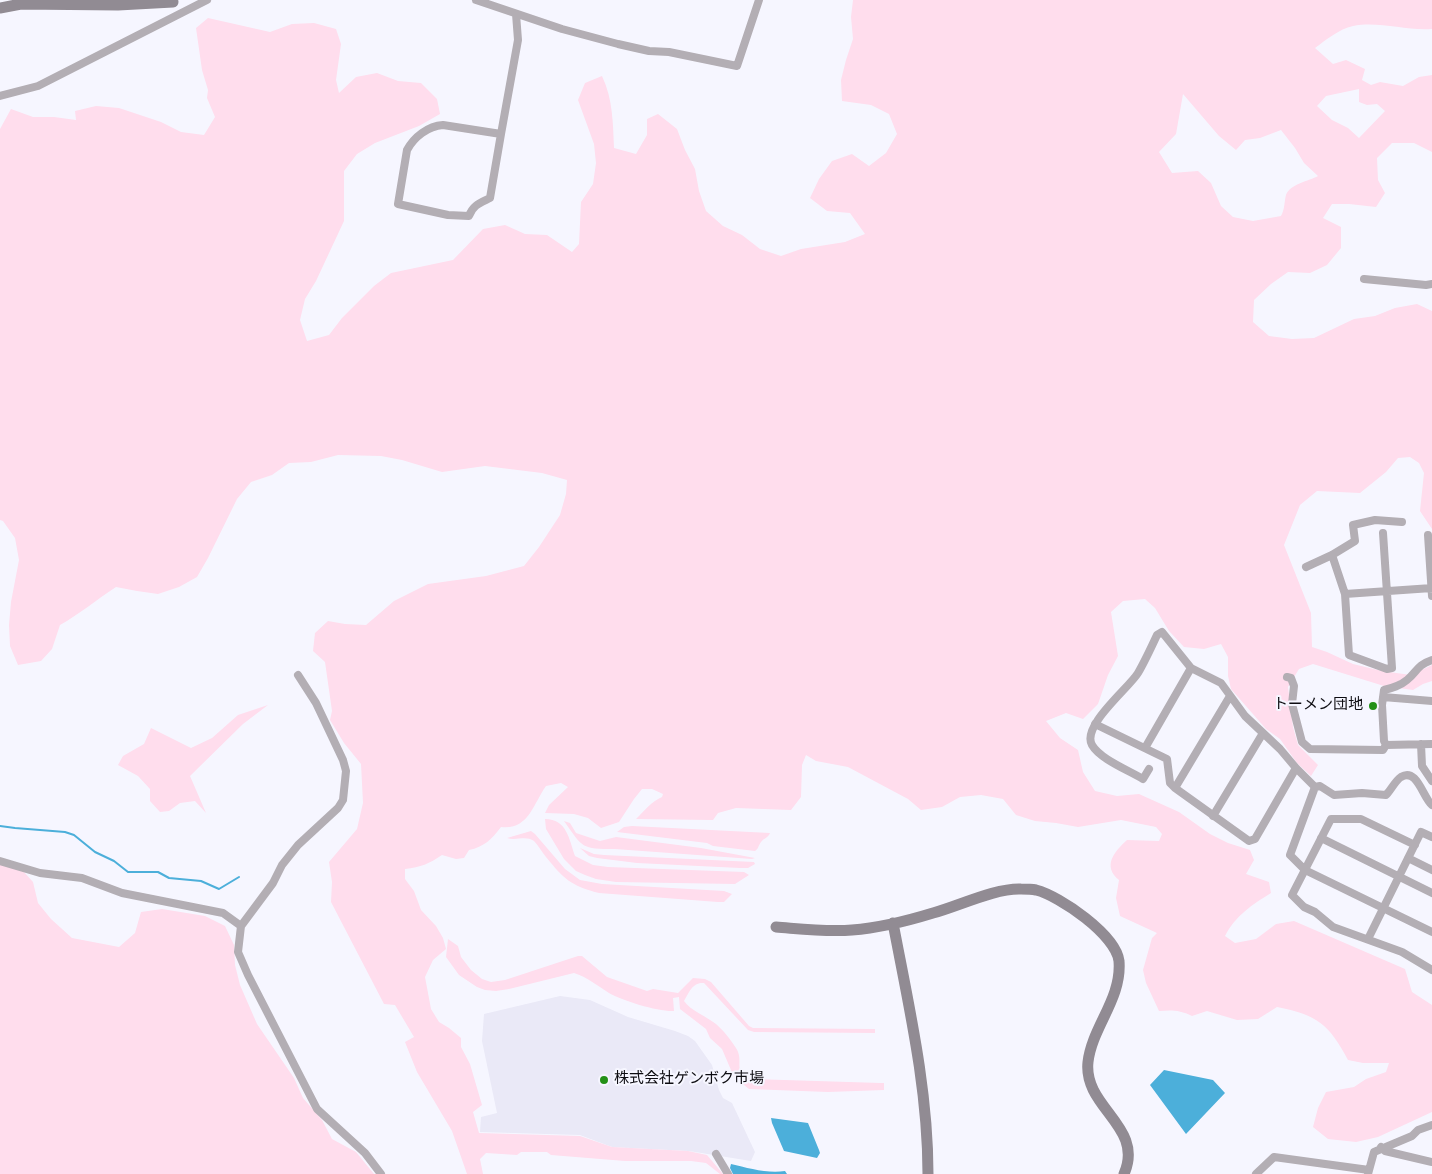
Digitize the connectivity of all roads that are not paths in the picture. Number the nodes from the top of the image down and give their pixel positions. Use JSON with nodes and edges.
{"nodes":[{"id":1,"x":207,"y":0,"type":"edge"},
{"id":2,"x":476,"y":0,"type":"edge"},
{"id":3,"x":758,"y":0,"type":"edge"},
{"id":4,"x":178,"y":1,"type":"edge"},
{"id":5,"x":0,"y":8,"type":"edge"},
{"id":6,"x":516,"y":14,"type":"junction"},
{"id":7,"x":0,"y":96,"type":"edge"},
{"id":8,"x":501,"y":134,"type":"junction"},
{"id":9,"x":1364,"y":279,"type":"dead end"},
{"id":10,"x":1432,"y":284,"type":"edge"},
{"id":11,"x":1402,"y":522,"type":"dead end"},
{"id":12,"x":1383,"y":533,"type":"dead end"},
{"id":13,"x":1428,"y":535,"type":"dead end"},
{"id":14,"x":1332,"y":555,"type":"junction"},
{"id":15,"x":1306,"y":567,"type":"dead end"},
{"id":16,"x":1432,"y":588,"type":"edge"},
{"id":17,"x":1387,"y":591,"type":"junction"},
{"id":18,"x":1344,"y":594,"type":"junction"},
{"id":19,"x":1432,"y":596,"type":"edge"},
{"id":20,"x":1432,"y":660,"type":"edge"},
{"id":21,"x":1191,"y":668,"type":"junction"},
{"id":22,"x":298,"y":676,"type":"dead end"},
{"id":23,"x":1287,"y":678,"type":"dead end"},
{"id":24,"x":1230,"y":696,"type":"junction"},
{"id":25,"x":1383,"y":698,"type":"junction"},
{"id":26,"x":1432,"y":701,"type":"edge"},
{"id":27,"x":1095,"y":724,"type":"junction"},
{"id":28,"x":1263,"y":733,"type":"junction"},
{"id":29,"x":1422,"y":744,"type":"junction"},
{"id":30,"x":1432,"y":744,"type":"edge"},
{"id":31,"x":1386,"y":745,"type":"junction"},
{"id":32,"x":1145,"y":748,"type":"junction"},
{"id":33,"x":1296,"y":768,"type":"junction"},
{"id":34,"x":1149,"y":769,"type":"dead end"},
{"id":35,"x":1432,"y":781,"type":"edge"},
{"id":36,"x":1175,"y":788,"type":"junction"},
{"id":37,"x":1315,"y":788,"type":"junction"},
{"id":38,"x":1432,"y":805,"type":"edge"},
{"id":39,"x":1213,"y":816,"type":"junction"},
{"id":40,"x":1432,"y":837,"type":"edge"},
{"id":41,"x":1321,"y":838,"type":"junction"},
{"id":42,"x":1415,"y":845,"type":"junction"},
{"id":43,"x":1408,"y":858,"type":"junction"},
{"id":44,"x":0,"y":861,"type":"edge"},
{"id":45,"x":1305,"y":870,"type":"junction"},
{"id":46,"x":1432,"y":870,"type":"edge"},
{"id":47,"x":1399,"y":877,"type":"junction"},
{"id":48,"x":1432,"y":893,"type":"edge"},
{"id":49,"x":1383,"y":908,"type":"junction"},
{"id":50,"x":893,"y":923,"type":"junction"},
{"id":51,"x":241,"y":926,"type":"junction"},
{"id":52,"x":776,"y":927,"type":"dead end"},
{"id":53,"x":1432,"y":932,"type":"edge"},
{"id":54,"x":1368,"y":939,"type":"junction"},
{"id":55,"x":1432,"y":970,"type":"edge"},
{"id":56,"x":1432,"y":1124,"type":"edge"},
{"id":57,"x":1381,"y":1148,"type":"junction"},
{"id":58,"x":716,"y":1154,"type":"dead end"},
{"id":59,"x":1432,"y":1162,"type":"edge"},
{"id":60,"x":1368,"y":1172,"type":"edge"},
{"id":61,"x":380,"y":1174,"type":"edge"},
{"id":62,"x":728,"y":1174,"type":"edge"},
{"id":63,"x":928,"y":1174,"type":"edge"},
{"id":64,"x":1124,"y":1174,"type":"edge"},
{"id":65,"x":1256,"y":1174,"type":"edge"}],
"edges":[{"from":1,"to":7,"type":"street"},
{"from":2,"to":6,"type":"street"},
{"from":3,"to":6,"type":"street"},
{"from":4,"to":5,"type":"street"},
{"from":6,"to":8,"type":"street"},
{"from":8,"to":8,"type":"street"},
{"from":9,"to":10,"type":"street"},
{"from":11,"to":14,"type":"street"},
{"from":12,"to":17,"type":"street"},
{"from":13,"to":16,"type":"street"},
{"from":14,"to":15,"type":"street"},
{"from":14,"to":18,"type":"street"},
{"from":16,"to":17,"type":"street"},
{"from":16,"to":19,"type":"street"},
{"from":17,"to":18,"type":"street"},
{"from":17,"to":18,"type":"street"},
{"from":20,"to":25,"type":"street"},
{"from":21,"to":24,"type":"street"},
{"from":21,"to":27,"type":"street"},
{"from":21,"to":32,"type":"street"},
{"from":22,"to":51,"type":"street"},
{"from":23,"to":31,"type":"street"},
{"from":24,"to":28,"type":"street"},
{"from":24,"to":36,"type":"street"},
{"from":25,"to":26,"type":"street"},
{"from":25,"to":31,"type":"street"},
{"from":27,"to":32,"type":"street"},
{"from":27,"to":34,"type":"street"},
{"from":28,"to":33,"type":"street"},
{"from":28,"to":39,"type":"street"},
{"from":29,"to":30,"type":"street"},
{"from":29,"to":31,"type":"street"},
{"from":29,"to":35,"type":"street"},
{"from":32,"to":36,"type":"street"},
{"from":33,"to":37,"type":"street"},
{"from":33,"to":39,"type":"street"},
{"from":36,"to":39,"type":"street"},
{"from":37,"to":38,"type":"street"},
{"from":37,"to":45,"type":"street"},
{"from":40,"to":42,"type":"street"},
{"from":41,"to":42,"type":"street"},
{"from":41,"to":45,"type":"street"},
{"from":41,"to":47,"type":"street"},
{"from":42,"to":43,"type":"street"},
{"from":43,"to":46,"type":"street"},
{"from":43,"to":47,"type":"street"},
{"from":44,"to":51,"type":"street"},
{"from":45,"to":49,"type":"street"},
{"from":45,"to":54,"type":"street"},
{"from":47,"to":48,"type":"street"},
{"from":47,"to":49,"type":"street"},
{"from":49,"to":53,"type":"street"},
{"from":49,"to":54,"type":"street"},
{"from":50,"to":52,"type":"street"},
{"from":50,"to":63,"type":"street"},
{"from":50,"to":64,"type":"street"},
{"from":51,"to":61,"type":"street"},
{"from":54,"to":55,"type":"street"},
{"from":56,"to":57,"type":"street"},
{"from":57,"to":59,"type":"street"},
{"from":57,"to":60,"type":"street"},
{"from":58,"to":62,"type":"street"},
{"from":60,"to":65,"type":"street"}]}
